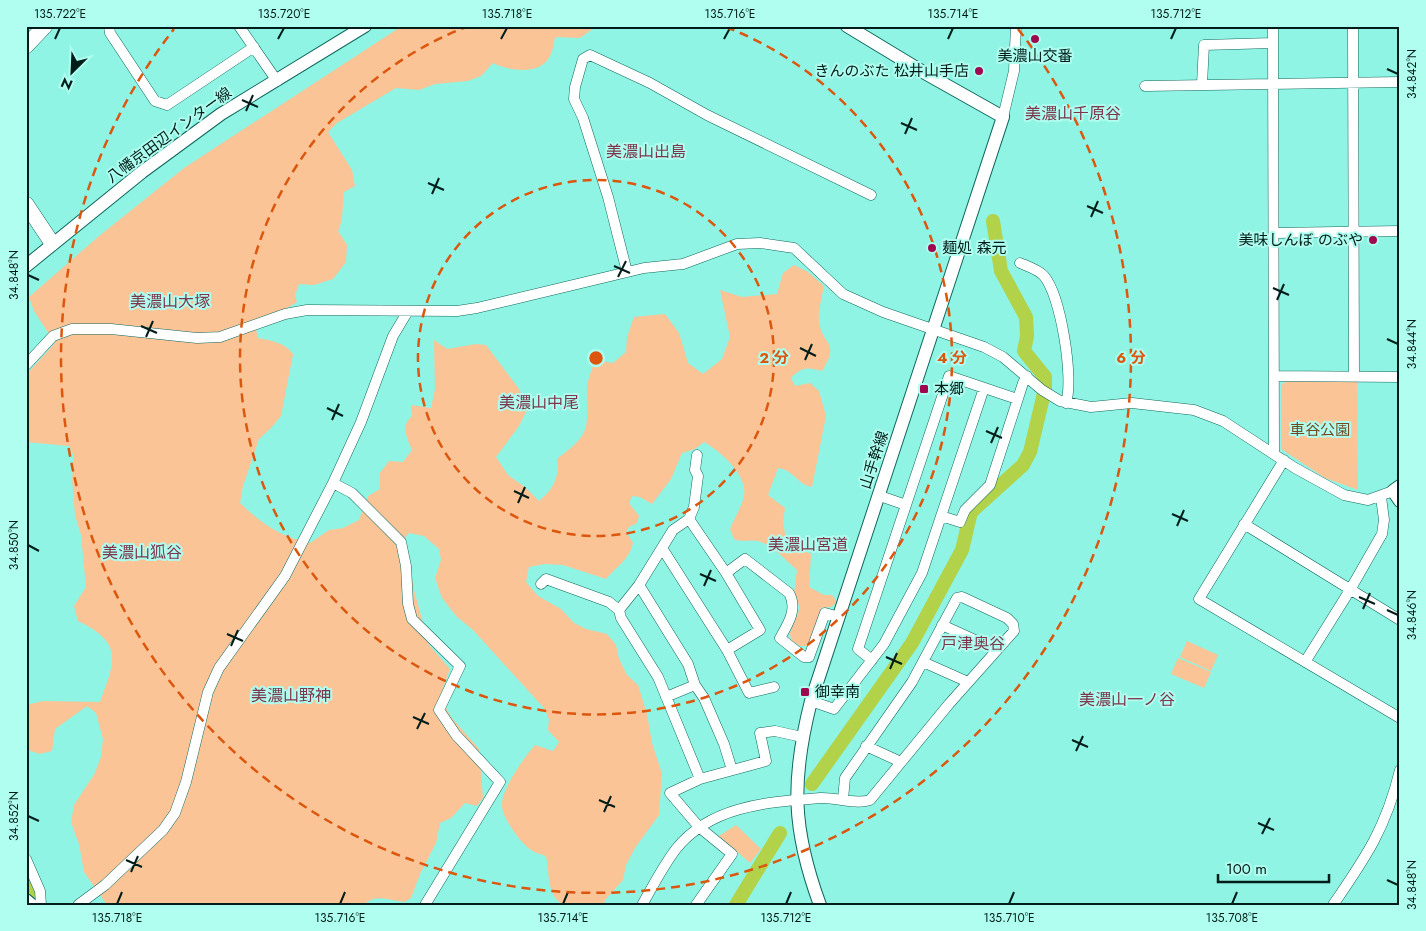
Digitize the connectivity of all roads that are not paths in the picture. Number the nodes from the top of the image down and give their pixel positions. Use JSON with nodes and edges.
{"nodes":[{"id":1,"x":35,"y":26,"type":"edge"},
{"id":2,"x":45,"y":26,"type":"edge"},
{"id":3,"x":109,"y":26,"type":"edge"},
{"id":4,"x":239,"y":26,"type":"edge"},
{"id":5,"x":365,"y":26,"type":"edge"},
{"id":6,"x":847,"y":26,"type":"edge"},
{"id":7,"x":1016,"y":26,"type":"edge"},
{"id":8,"x":1273,"y":26,"type":"edge"},
{"id":9,"x":1353,"y":26,"type":"edge"},
{"id":10,"x":26,"y":36,"type":"edge"},
{"id":11,"x":1273,"y":43,"type":"junction"},
{"id":12,"x":26,"y":46,"type":"edge"},
{"id":13,"x":254,"y":48,"type":"junction"},
{"id":14,"x":277,"y":81,"type":"junction"},
{"id":15,"x":1273,"y":82,"type":"junction"},
{"id":16,"x":1353,"y":82,"type":"junction"},
{"id":17,"x":1400,"y":82,"type":"edge"},
{"id":18,"x":1202,"y":84,"type":"junction"},
{"id":19,"x":1145,"y":86,"type":"dead end"},
{"id":20,"x":1003,"y":117,"type":"junction"},
{"id":21,"x":871,"y":195,"type":"dead end"},
{"id":22,"x":26,"y":204,"type":"edge"},
{"id":23,"x":26,"y":216,"type":"edge"},
{"id":24,"x":1400,"y":230,"type":"edge"},
{"id":25,"x":1354,"y":231,"type":"junction"},
{"id":26,"x":1274,"y":233,"type":"junction"},
{"id":27,"x":52,"y":243,"type":"junction"},
{"id":28,"x":1020,"y":263,"type":"dead end"},
{"id":29,"x":26,"y":266,"type":"edge"},
{"id":30,"x":627,"y":272,"type":"junction"},
{"id":31,"x":408,"y":311,"type":"junction"},
{"id":32,"x":934,"y":329,"type":"junction"},
{"id":33,"x":26,"y":365,"type":"edge"},
{"id":34,"x":1027,"y":376,"type":"junction"},
{"id":35,"x":1275,"y":376,"type":"junction"},
{"id":36,"x":1354,"y":376,"type":"junction"},
{"id":37,"x":1400,"y":376,"type":"edge"},
{"id":38,"x":984,"y":388,"type":"junction"},
{"id":39,"x":1017,"y":399,"type":"junction"},
{"id":40,"x":1066,"y":403,"type":"junction"},
{"id":41,"x":1274,"y":454,"type":"junction"},
{"id":42,"x":697,"y":456,"type":"dead end"},
{"id":43,"x":1284,"y":460,"type":"junction"},
{"id":44,"x":333,"y":483,"type":"junction"},
{"id":45,"x":1398,"y":493,"type":"edge"},
{"id":46,"x":880,"y":496,"type":"junction"},
{"id":47,"x":1381,"y":497,"type":"junction"},
{"id":48,"x":906,"y":505,"type":"junction"},
{"id":49,"x":941,"y":516,"type":"junction"},
{"id":50,"x":689,"y":519,"type":"junction"},
{"id":51,"x":1244,"y":524,"type":"junction"},
{"id":52,"x":662,"y":548,"type":"junction"},
{"id":53,"x":726,"y":573,"type":"junction"},
{"id":54,"x":542,"y":584,"type":"dead end"},
{"id":55,"x":639,"y":584,"type":"junction"},
{"id":56,"x":1350,"y":590,"type":"junction"},
{"id":57,"x":619,"y":610,"type":"junction"},
{"id":58,"x":839,"y":617,"type":"junction"},
{"id":59,"x":1400,"y":620,"type":"edge"},
{"id":60,"x":942,"y":625,"type":"junction"},
{"id":61,"x":726,"y":650,"type":"junction"},
{"id":62,"x":997,"y":650,"type":"junction"},
{"id":63,"x":872,"y":660,"type":"junction"},
{"id":64,"x":922,"y":662,"type":"junction"},
{"id":65,"x":1304,"y":662,"type":"junction"},
{"id":66,"x":968,"y":682,"type":"junction"},
{"id":67,"x":695,"y":685,"type":"junction"},
{"id":68,"x":774,"y":687,"type":"dead end"},
{"id":69,"x":666,"y":696,"type":"junction"},
{"id":70,"x":811,"y":701,"type":"junction"},
{"id":71,"x":1400,"y":718,"type":"edge"},
{"id":72,"x":802,"y":737,"type":"junction"},
{"id":73,"x":866,"y":746,"type":"junction"},
{"id":74,"x":901,"y":762,"type":"junction"},
{"id":75,"x":732,"y":770,"type":"junction"},
{"id":76,"x":1400,"y":770,"type":"edge"},
{"id":77,"x":700,"y":779,"type":"junction"},
{"id":78,"x":796,"y":800,"type":"junction"},
{"id":79,"x":843,"y":800,"type":"junction"},
{"id":80,"x":699,"y":827,"type":"junction"},
{"id":81,"x":26,"y":859,"type":"edge"},
{"id":82,"x":26,"y":900,"type":"edge"},
{"id":83,"x":646,"y":903,"type":"edge"},
{"id":84,"x":32,"y":905,"type":"edge"},
{"id":85,"x":41,"y":905,"type":"edge"},
{"id":86,"x":78,"y":905,"type":"edge"},
{"id":87,"x":425,"y":905,"type":"edge"},
{"id":88,"x":696,"y":905,"type":"edge"},
{"id":89,"x":820,"y":905,"type":"edge"},
{"id":90,"x":1333,"y":905,"type":"edge"}],
"edges":[{"from":1,"to":10,"type":"highway"},
{"from":2,"to":12,"type":"highway"},
{"from":3,"to":13,"type":"street"},
{"from":4,"to":13,"type":"street"},
{"from":5,"to":14,"type":"main road","name":"八幡京田辺インター線"},
{"from":6,"to":20,"type":"main road"},
{"from":7,"to":20,"type":"street","name":"山手幹線"},
{"from":8,"to":11,"type":"street"},
{"from":9,"to":16,"type":"street"},
{"from":11,"to":15,"type":"street"},
{"from":11,"to":18,"type":"street"},
{"from":13,"to":14,"type":"street"},
{"from":14,"to":27,"type":"main road","name":"八幡京田辺インター線"},
{"from":15,"to":16,"type":"street"},
{"from":15,"to":18,"type":"street"},
{"from":15,"to":26,"type":"street"},
{"from":16,"to":17,"type":"street"},
{"from":16,"to":25,"type":"street"},
{"from":18,"to":19,"type":"street"},
{"from":20,"to":32,"type":"main road","name":"山手幹線"},
{"from":21,"to":30,"type":"street"},
{"from":22,"to":27,"type":"highway"},
{"from":23,"to":27,"type":"highway"},
{"from":24,"to":25,"type":"street"},
{"from":25,"to":26,"type":"street"},
{"from":25,"to":36,"type":"street"},
{"from":26,"to":35,"type":"street"},
{"from":27,"to":29,"type":"main road","name":"八幡京田辺インター線"},
{"from":28,"to":40,"type":"street"},
{"from":30,"to":31,"type":"street"},
{"from":30,"to":32,"type":"street"},
{"from":31,"to":33,"type":"street"},
{"from":31,"to":44,"type":"street"},
{"from":32,"to":34,"type":"street"},
{"from":32,"to":46,"type":"main road","name":"山手幹線"},
{"from":34,"to":39,"type":"street"},
{"from":34,"to":40,"type":"street"},
{"from":35,"to":36,"type":"street"},
{"from":35,"to":41,"type":"street"},
{"from":36,"to":37,"type":"street"},
{"from":38,"to":39,"type":"street"},
{"from":38,"to":48,"type":"street"},
{"from":38,"to":49,"type":"street"},
{"from":39,"to":49,"type":"street"},
{"from":40,"to":41,"type":"street"},
{"from":41,"to":43,"type":"street"},
{"from":42,"to":50,"type":"street"},
{"from":43,"to":47,"type":"street"},
{"from":43,"to":51,"type":"street"},
{"from":44,"to":86,"type":"street"},
{"from":44,"to":87,"type":"street"},
{"from":45,"to":47,"type":"street"},
{"from":46,"to":48,"type":"street"},
{"from":46,"to":58,"type":"main road","name":"山手幹線"},
{"from":47,"to":56,"type":"street"},
{"from":48,"to":63,"type":"street"},
{"from":49,"to":63,"type":"street"},
{"from":50,"to":52,"type":"street"},
{"from":50,"to":53,"type":"street"},
{"from":51,"to":56,"type":"street"},
{"from":51,"to":65,"type":"street"},
{"from":52,"to":55,"type":"street"},
{"from":52,"to":61,"type":"street"},
{"from":53,"to":58,"type":"street"},
{"from":53,"to":61,"type":"street"},
{"from":54,"to":57,"type":"street"},
{"from":55,"to":57,"type":"street"},
{"from":55,"to":67,"type":"street"},
{"from":56,"to":59,"type":"street"},
{"from":56,"to":65,"type":"street"},
{"from":57,"to":69,"type":"street"},
{"from":58,"to":70,"type":"main road","name":"山手幹線"},
{"from":60,"to":62,"type":"street"},
{"from":60,"to":62,"type":"street"},
{"from":60,"to":64,"type":"street"},
{"from":61,"to":68,"type":"street"},
{"from":62,"to":66,"type":"street"},
{"from":63,"to":70,"type":"street"},
{"from":64,"to":66,"type":"street"},
{"from":64,"to":73,"type":"street"},
{"from":65,"to":71,"type":"street"},
{"from":66,"to":74,"type":"street"},
{"from":67,"to":69,"type":"street"},
{"from":67,"to":75,"type":"street"},
{"from":69,"to":77,"type":"street"},
{"from":70,"to":72,"type":"main road","name":"山手幹線"},
{"from":72,"to":75,"type":"street"},
{"from":72,"to":78,"type":"main road","name":"山手幹線"},
{"from":73,"to":74,"type":"street"},
{"from":73,"to":79,"type":"street"},
{"from":74,"to":79,"type":"street"},
{"from":75,"to":77,"type":"street"},
{"from":76,"to":90,"type":"street"},
{"from":77,"to":80,"type":"street"},
{"from":78,"to":79,"type":"street"},
{"from":78,"to":80,"type":"street"},
{"from":78,"to":89,"type":"main road","name":"山手幹線"},
{"from":80,"to":83,"type":"street"},
{"from":80,"to":88,"type":"street"},
{"from":81,"to":85,"type":"street"},
{"from":82,"to":84,"type":"main road"}]}
